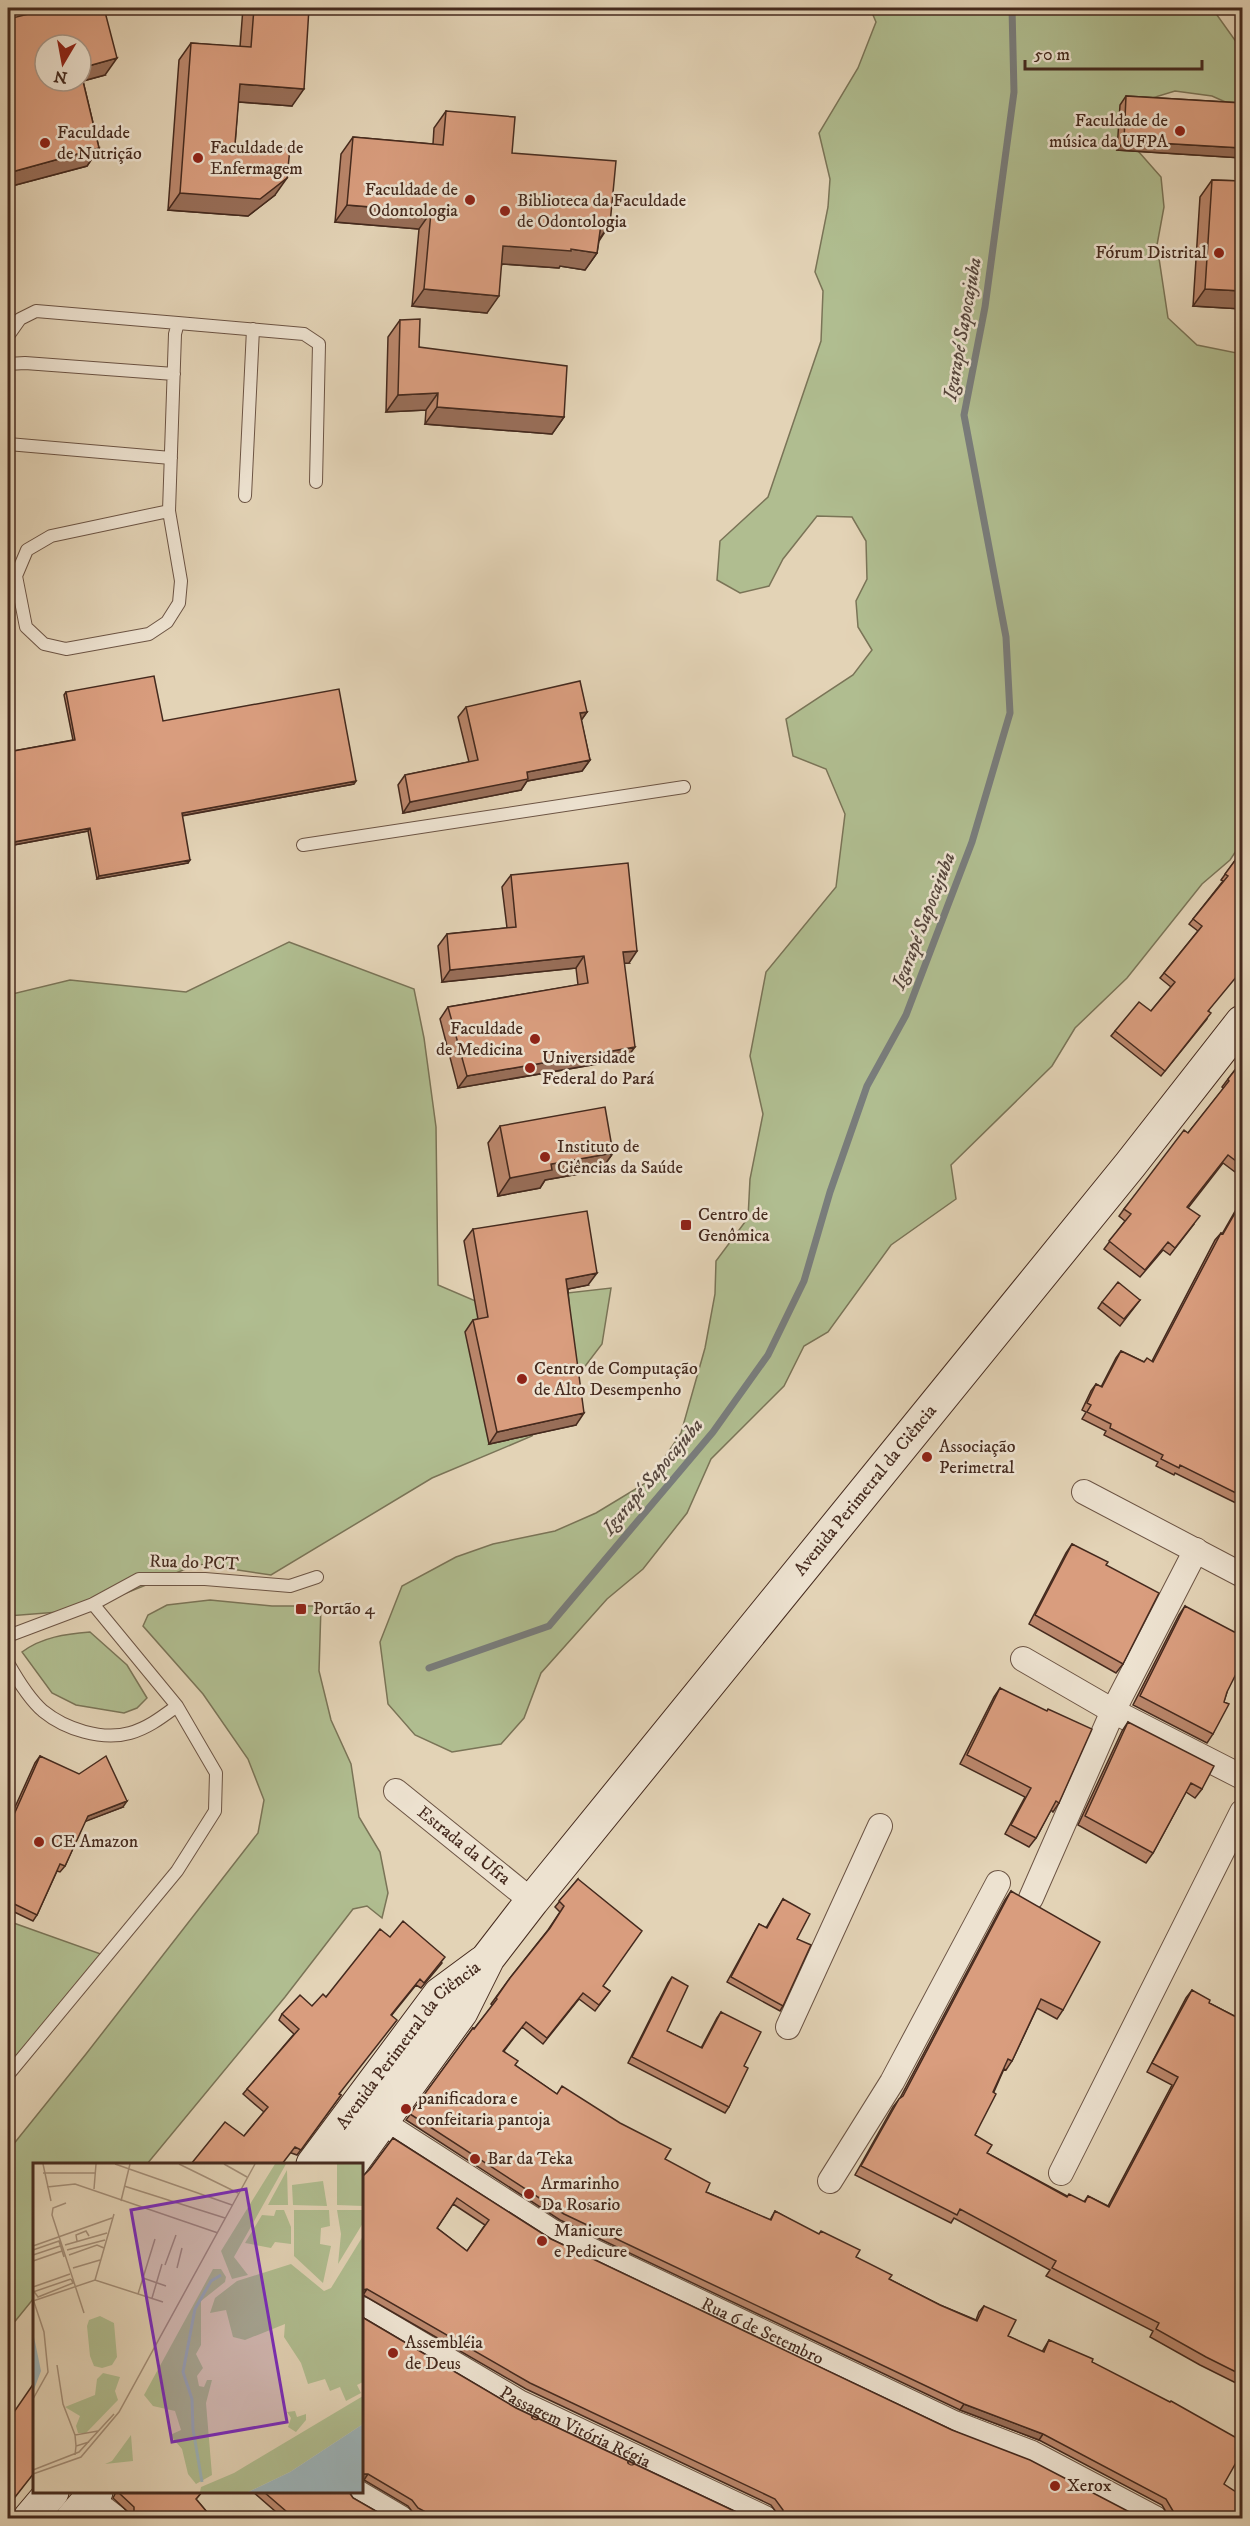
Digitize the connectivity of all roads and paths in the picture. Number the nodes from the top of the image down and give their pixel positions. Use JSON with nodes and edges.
{"nodes":[{"id":1,"x":178,"y":323,"type":"junction"},
{"id":2,"x":253,"y":329,"type":"junction"},
{"id":3,"x":8,"y":336,"type":"edge"},
{"id":4,"x":8,"y":364,"type":"edge"},
{"id":5,"x":174,"y":374,"type":"junction"},
{"id":6,"x":8,"y":444,"type":"edge"},
{"id":7,"x":171,"y":458,"type":"junction"},
{"id":8,"x":316,"y":482,"type":"dead end"},
{"id":9,"x":245,"y":496,"type":"dead end"},
{"id":10,"x":169,"y":512,"type":"junction"},
{"id":11,"x":8,"y":563,"type":"edge"},
{"id":12,"x":16,"y":576,"type":"junction"},
{"id":13,"x":684,"y":787,"type":"dead end"},
{"id":14,"x":303,"y":845,"type":"dead end"},
{"id":15,"x":1242,"y":1022,"type":"edge"},
{"id":16,"x":1084,"y":1492,"type":"dead end"},
{"id":17,"x":1196,"y":1550,"type":"junction"},
{"id":18,"x":1242,"y":1575,"type":"edge"},
{"id":19,"x":317,"y":1577,"type":"dead end"},
{"id":20,"x":93,"y":1604,"type":"junction"},
{"id":21,"x":8,"y":1636,"type":"edge"},
{"id":22,"x":1023,"y":1659,"type":"dead end"},
{"id":23,"x":8,"y":1663,"type":"edge"},
{"id":24,"x":177,"y":1706,"type":"junction"},
{"id":25,"x":1113,"y":1711,"type":"junction"},
{"id":26,"x":1242,"y":1777,"type":"edge"},
{"id":27,"x":396,"y":1791,"type":"dead end"},
{"id":28,"x":1242,"y":1812,"type":"edge"},
{"id":29,"x":880,"y":1826,"type":"dead end"},
{"id":30,"x":998,"y":1883,"type":"dead end"},
{"id":31,"x":1032,"y":1898,"type":"dead end"},
{"id":32,"x":532,"y":1901,"type":"junction"},
{"id":33,"x":488,"y":1958,"type":"junction"},
{"id":34,"x":788,"y":2027,"type":"dead end"},
{"id":35,"x":8,"y":2075,"type":"edge"},
{"id":36,"x":382,"y":2122,"type":"junction"},
{"id":37,"x":314,"y":2163,"type":"edge"},
{"id":38,"x":352,"y":2163,"type":"edge"},
{"id":39,"x":1060,"y":2173,"type":"dead end"},
{"id":40,"x":830,"y":2181,"type":"dead end"},
{"id":41,"x":363,"y":2310,"type":"edge"},
{"id":42,"x":51,"y":2493,"type":"edge"},
{"id":43,"x":359,"y":2493,"type":"edge"},
{"id":44,"x":86,"y":2503,"type":"edge"},
{"id":45,"x":727,"y":2510,"type":"edge"},
{"id":46,"x":30,"y":2518,"type":"edge"},
{"id":47,"x":116,"y":2518,"type":"edge"},
{"id":48,"x":401,"y":2518,"type":"edge"},
{"id":49,"x":765,"y":2518,"type":"edge"},
{"id":50,"x":1155,"y":2518,"type":"edge"}],
"edges":[{"from":1,"to":2,"type":"lane"},
{"from":1,"to":3,"type":"lane"},
{"from":1,"to":5,"type":"lane"},
{"from":2,"to":8,"type":"lane"},
{"from":2,"to":9,"type":"lane"},
{"from":4,"to":5,"type":"lane"},
{"from":5,"to":7,"type":"lane"},
{"from":6,"to":7,"type":"lane"},
{"from":7,"to":10,"type":"lane"},
{"from":10,"to":12,"type":"lane"},
{"from":10,"to":12,"type":"lane"},
{"from":11,"to":12,"type":"lane"},
{"from":13,"to":14,"type":"lane"},
{"from":15,"to":32,"type":"main road","name":"Avenida Perimetral da Ciência"},
{"from":16,"to":17,"type":"street"},
{"from":17,"to":18,"type":"street"},
{"from":17,"to":25,"type":"street"},
{"from":19,"to":20,"type":"lane","name":"Rua do PCT"},
{"from":20,"to":21,"type":"lane","name":"Rua do PCT"},
{"from":20,"to":24,"type":"lane"},
{"from":22,"to":25,"type":"street"},
{"from":23,"to":24,"type":"lane"},
{"from":24,"to":35,"type":"lane"},
{"from":25,"to":26,"type":"street"},
{"from":25,"to":31,"type":"street"},
{"from":27,"to":32,"type":"street","name":"Estrada da Ufra"},
{"from":28,"to":39,"type":"street"},
{"from":29,"to":34,"type":"street"},
{"from":30,"to":40,"type":"street"},
{"from":32,"to":33,"type":"main road","name":"Avenida Perimetral da Ciência"},
{"from":33,"to":36,"type":"main road","name":"Avenida Perimetral da Ciência"},
{"from":33,"to":37,"type":"main road","name":"Avenida Perimetral da Ciência"},
{"from":36,"to":38,"type":"main road","name":"Avenida Perimetral da Ciência"},
{"from":36,"to":50,"type":"street","name":"Rua 6 de Setembro"},
{"from":41,"to":45,"type":"street","name":"Passagem Vitória Régia"},
{"from":42,"to":46,"type":"main road"},
{"from":43,"to":48,"type":"street"},
{"from":44,"to":47,"type":"street"},
{"from":45,"to":49,"type":"street","name":"Passagem Vitória Régia"}]}
